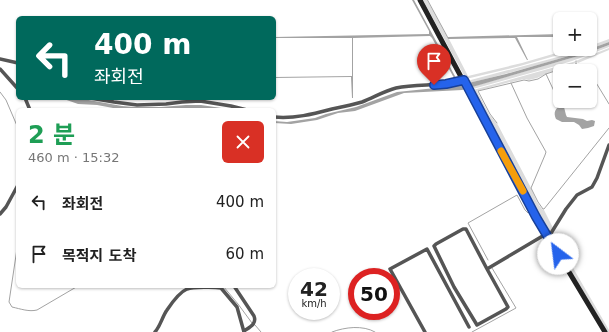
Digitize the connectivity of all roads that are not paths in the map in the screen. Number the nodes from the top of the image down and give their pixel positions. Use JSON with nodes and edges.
{"nodes":[{"id":1,"x":420,"y":0,"type":"edge"},
{"id":2,"x":0,"y":59,"type":"edge"},
{"id":3,"x":16,"y":63,"type":"edge"},
{"id":4,"x":0,"y":69,"type":"edge"},
{"id":5,"x":464,"y":82,"type":"junction"},
{"id":6,"x":16,"y":87,"type":"edge"},
{"id":7,"x":102,"y":100,"type":"edge"},
{"id":8,"x":239,"y":108,"type":"edge"},
{"id":9,"x":276,"y":118,"type":"edge"},
{"id":10,"x":609,"y":145,"type":"edge"},
{"id":11,"x":16,"y":189,"type":"edge"},
{"id":12,"x":0,"y":214,"type":"edge"},
{"id":13,"x":547,"y":236,"type":"junction"},
{"id":14,"x":440,"y":258,"type":"junction"},
{"id":15,"x":434,"y":262,"type":"junction"},
{"id":16,"x":487,"y":269,"type":"junction"},
{"id":17,"x":454,"y":286,"type":"junction"},
{"id":18,"x":193,"y":288,"type":"edge"},
{"id":19,"x":221,"y":288,"type":"edge"},
{"id":20,"x":235,"y":288,"type":"edge"},
{"id":21,"x":449,"y":290,"type":"junction"},
{"id":22,"x":470,"y":314,"type":"junction"},
{"id":23,"x":464,"y":318,"type":"junction"},
{"id":24,"x":469,"y":327,"type":"dead end"},
{"id":25,"x":244,"y":331,"type":"edge"},
{"id":26,"x":155,"y":332,"type":"edge"},
{"id":27,"x":426,"y":332,"type":"edge"},
{"id":28,"x":605,"y":332,"type":"edge"}],
"edges":[{"from":1,"to":5,"type":"main road"},
{"from":2,"to":3,"type":"street"},
{"from":4,"to":6,"type":"street"},
{"from":5,"to":9,"type":"street"},
{"from":5,"to":13,"type":"main road"},
{"from":7,"to":8,"type":"street"},
{"from":10,"to":13,"type":"street"},
{"from":11,"to":12,"type":"street"},
{"from":13,"to":16,"type":"street"},
{"from":13,"to":28,"type":"main road"},
{"from":14,"to":15,"type":"street"},
{"from":14,"to":16,"type":"street"},
{"from":14,"to":17,"type":"street"},
{"from":15,"to":21,"type":"street"},
{"from":15,"to":27,"type":"street"},
{"from":16,"to":22,"type":"street"},
{"from":17,"to":21,"type":"street"},
{"from":17,"to":22,"type":"street"},
{"from":18,"to":26,"type":"street"},
{"from":19,"to":25,"type":"street"},
{"from":20,"to":25,"type":"street"},
{"from":21,"to":23,"type":"street"},
{"from":22,"to":23,"type":"street"},
{"from":23,"to":24,"type":"street"}]}
